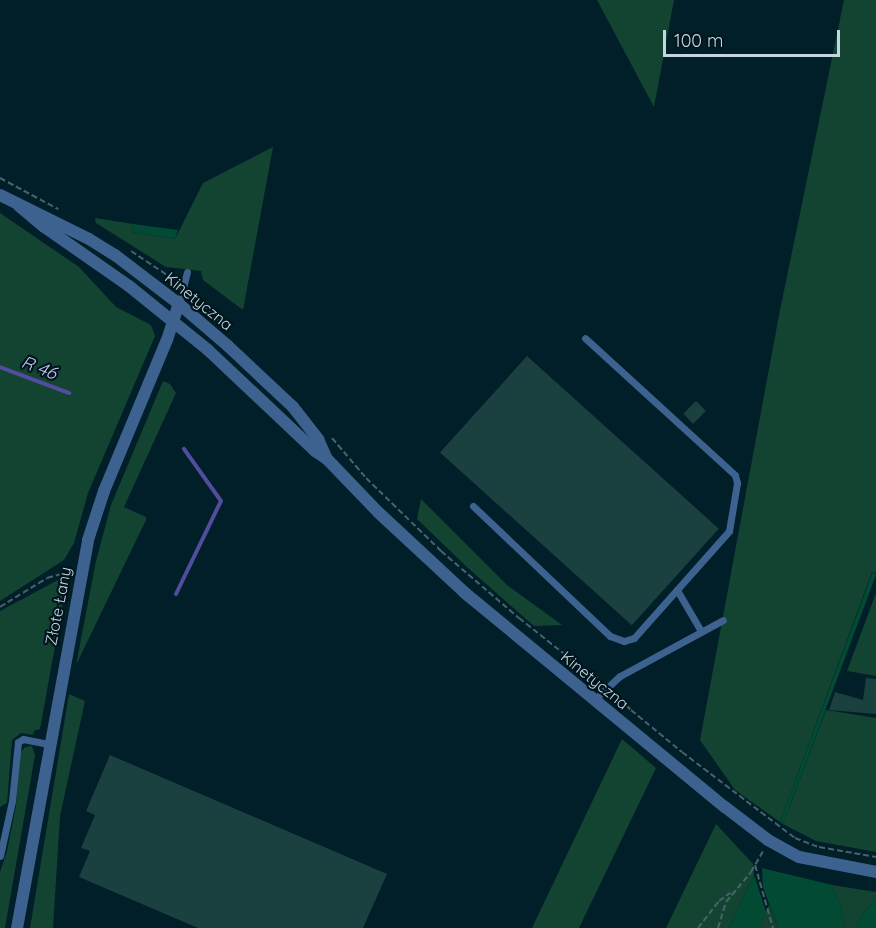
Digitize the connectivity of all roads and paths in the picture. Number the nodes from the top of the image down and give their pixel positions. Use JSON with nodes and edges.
{"nodes":[{"id":1,"x":0,"y":178,"type":"edge"},
{"id":2,"x":0,"y":195,"type":"edge"},
{"id":3,"x":19,"y":206,"type":"junction"},
{"id":4,"x":64,"y":212,"type":"dead end"},
{"id":5,"x":129,"y":250,"type":"dead end"},
{"id":6,"x":187,"y":272,"type":"dead end"},
{"id":7,"x":183,"y":287,"type":"junction"},
{"id":8,"x":179,"y":304,"type":"junction"},
{"id":9,"x":174,"y":322,"type":"junction"},
{"id":10,"x":225,"y":327,"type":"dead end"},
{"id":11,"x":585,"y":338,"type":"dead end"},
{"id":12,"x":326,"y":431,"type":"dead end"},
{"id":13,"x":327,"y":459,"type":"junction"},
{"id":14,"x":473,"y":506,"type":"dead end"},
{"id":15,"x":81,"y":576,"type":"junction"},
{"id":16,"x":677,"y":590,"type":"junction"},
{"id":17,"x":0,"y":606,"type":"edge"},
{"id":18,"x":723,"y":620,"type":"dead end"},
{"id":19,"x":701,"y":631,"type":"junction"},
{"id":20,"x":607,"y":686,"type":"junction"},
{"id":21,"x":594,"y":700,"type":"junction"},
{"id":22,"x":49,"y":744,"type":"junction"},
{"id":23,"x":768,"y":840,"type":"junction"},
{"id":24,"x":0,"y":856,"type":"edge"},
{"id":25,"x":876,"y":857,"type":"edge"},
{"id":26,"x":755,"y":866,"type":"junction"},
{"id":27,"x":876,"y":872,"type":"edge"},
{"id":28,"x":733,"y":891,"type":"junction"},
{"id":29,"x":17,"y":928,"type":"edge"},
{"id":30,"x":698,"y":928,"type":"edge"},
{"id":31,"x":718,"y":928,"type":"edge"},
{"id":32,"x":773,"y":928,"type":"edge"}],
"edges":[{"from":1,"to":4,"type":"path"},
{"from":2,"to":3,"type":"street","name":"Kinetyczna"},
{"from":3,"to":8,"type":"street","name":"Kinetyczna"},
{"from":3,"to":9,"type":"street","name":"Kinetyczna"},
{"from":5,"to":7,"type":"path"},
{"from":6,"to":7,"type":"lane"},
{"from":7,"to":8,"type":"lane"},
{"from":7,"to":10,"type":"path"},
{"from":8,"to":9,"type":"street","name":"Złote Łany"},
{"from":8,"to":13,"type":"street","name":"Kinetyczna"},
{"from":9,"to":13,"type":"street","name":"Kinetyczna"},
{"from":9,"to":15,"type":"street","name":"Złote Łany"},
{"from":11,"to":16,"type":"lane"},
{"from":12,"to":20,"type":"path"},
{"from":13,"to":21,"type":"street","name":"Kinetyczna"},
{"from":14,"to":16,"type":"lane"},
{"from":15,"to":17,"type":"path"},
{"from":15,"to":22,"type":"street","name":"Złote Łany"},
{"from":16,"to":19,"type":"lane"},
{"from":18,"to":19,"type":"lane"},
{"from":19,"to":20,"type":"lane"},
{"from":20,"to":21,"type":"lane"},
{"from":20,"to":25,"type":"path"},
{"from":21,"to":23,"type":"street","name":"Kinetyczna"},
{"from":22,"to":24,"type":"lane"},
{"from":22,"to":29,"type":"street","name":"Złote Łany"},
{"from":23,"to":26,"type":"path"},
{"from":23,"to":27,"type":"street","name":"Kinetyczna"},
{"from":26,"to":28,"type":"path"},
{"from":26,"to":32,"type":"path"},
{"from":28,"to":30,"type":"path"},
{"from":28,"to":31,"type":"path"}]}
